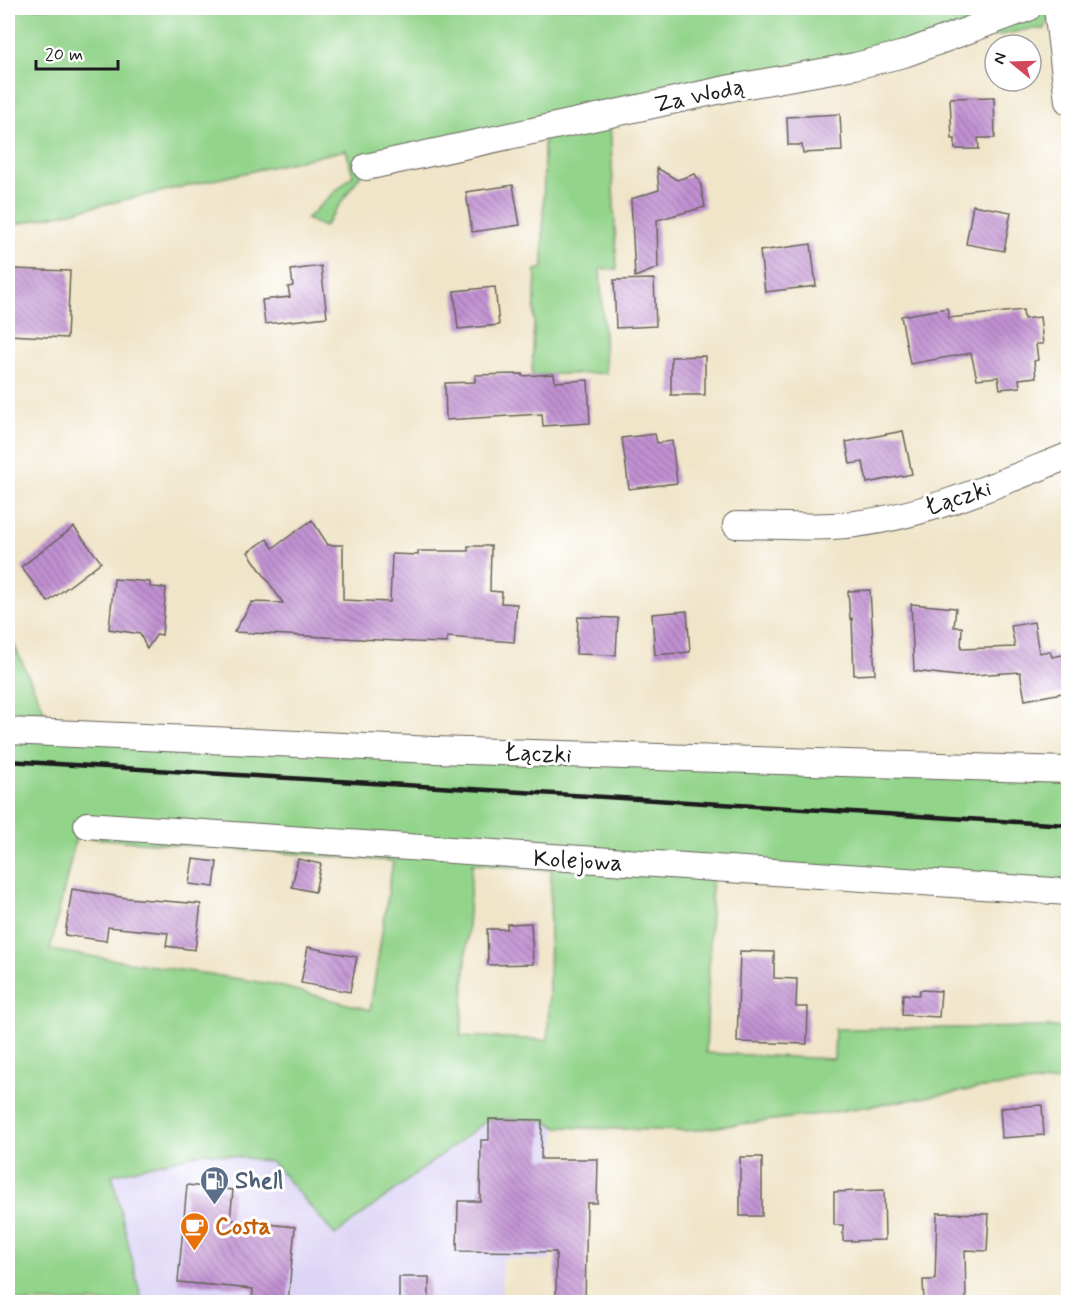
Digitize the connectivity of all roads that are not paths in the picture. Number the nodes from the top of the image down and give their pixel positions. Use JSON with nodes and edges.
{"nodes":[{"id":1,"x":1028,"y":8,"type":"edge"},
{"id":2,"x":1057,"y":8,"type":"edge"},
{"id":3,"x":1068,"y":100,"type":"edge"},
{"id":4,"x":366,"y":167,"type":"dead end"},
{"id":5,"x":1068,"y":456,"type":"edge"},
{"id":6,"x":736,"y":525,"type":"dead end"},
{"id":7,"x":8,"y":731,"type":"edge"},
{"id":8,"x":1068,"y":770,"type":"edge"},
{"id":9,"x":87,"y":825,"type":"dead end"},
{"id":10,"x":1068,"y":892,"type":"edge"}],
"edges":[{"from":1,"to":4,"type":"street","name":"Za Wodą"},
{"from":2,"to":3,"type":"street"},
{"from":5,"to":6,"type":"street","name":"Łączki"},
{"from":7,"to":8,"type":"street","name":"Łączki"},
{"from":9,"to":10,"type":"street","name":"Kolejowa"}]}
